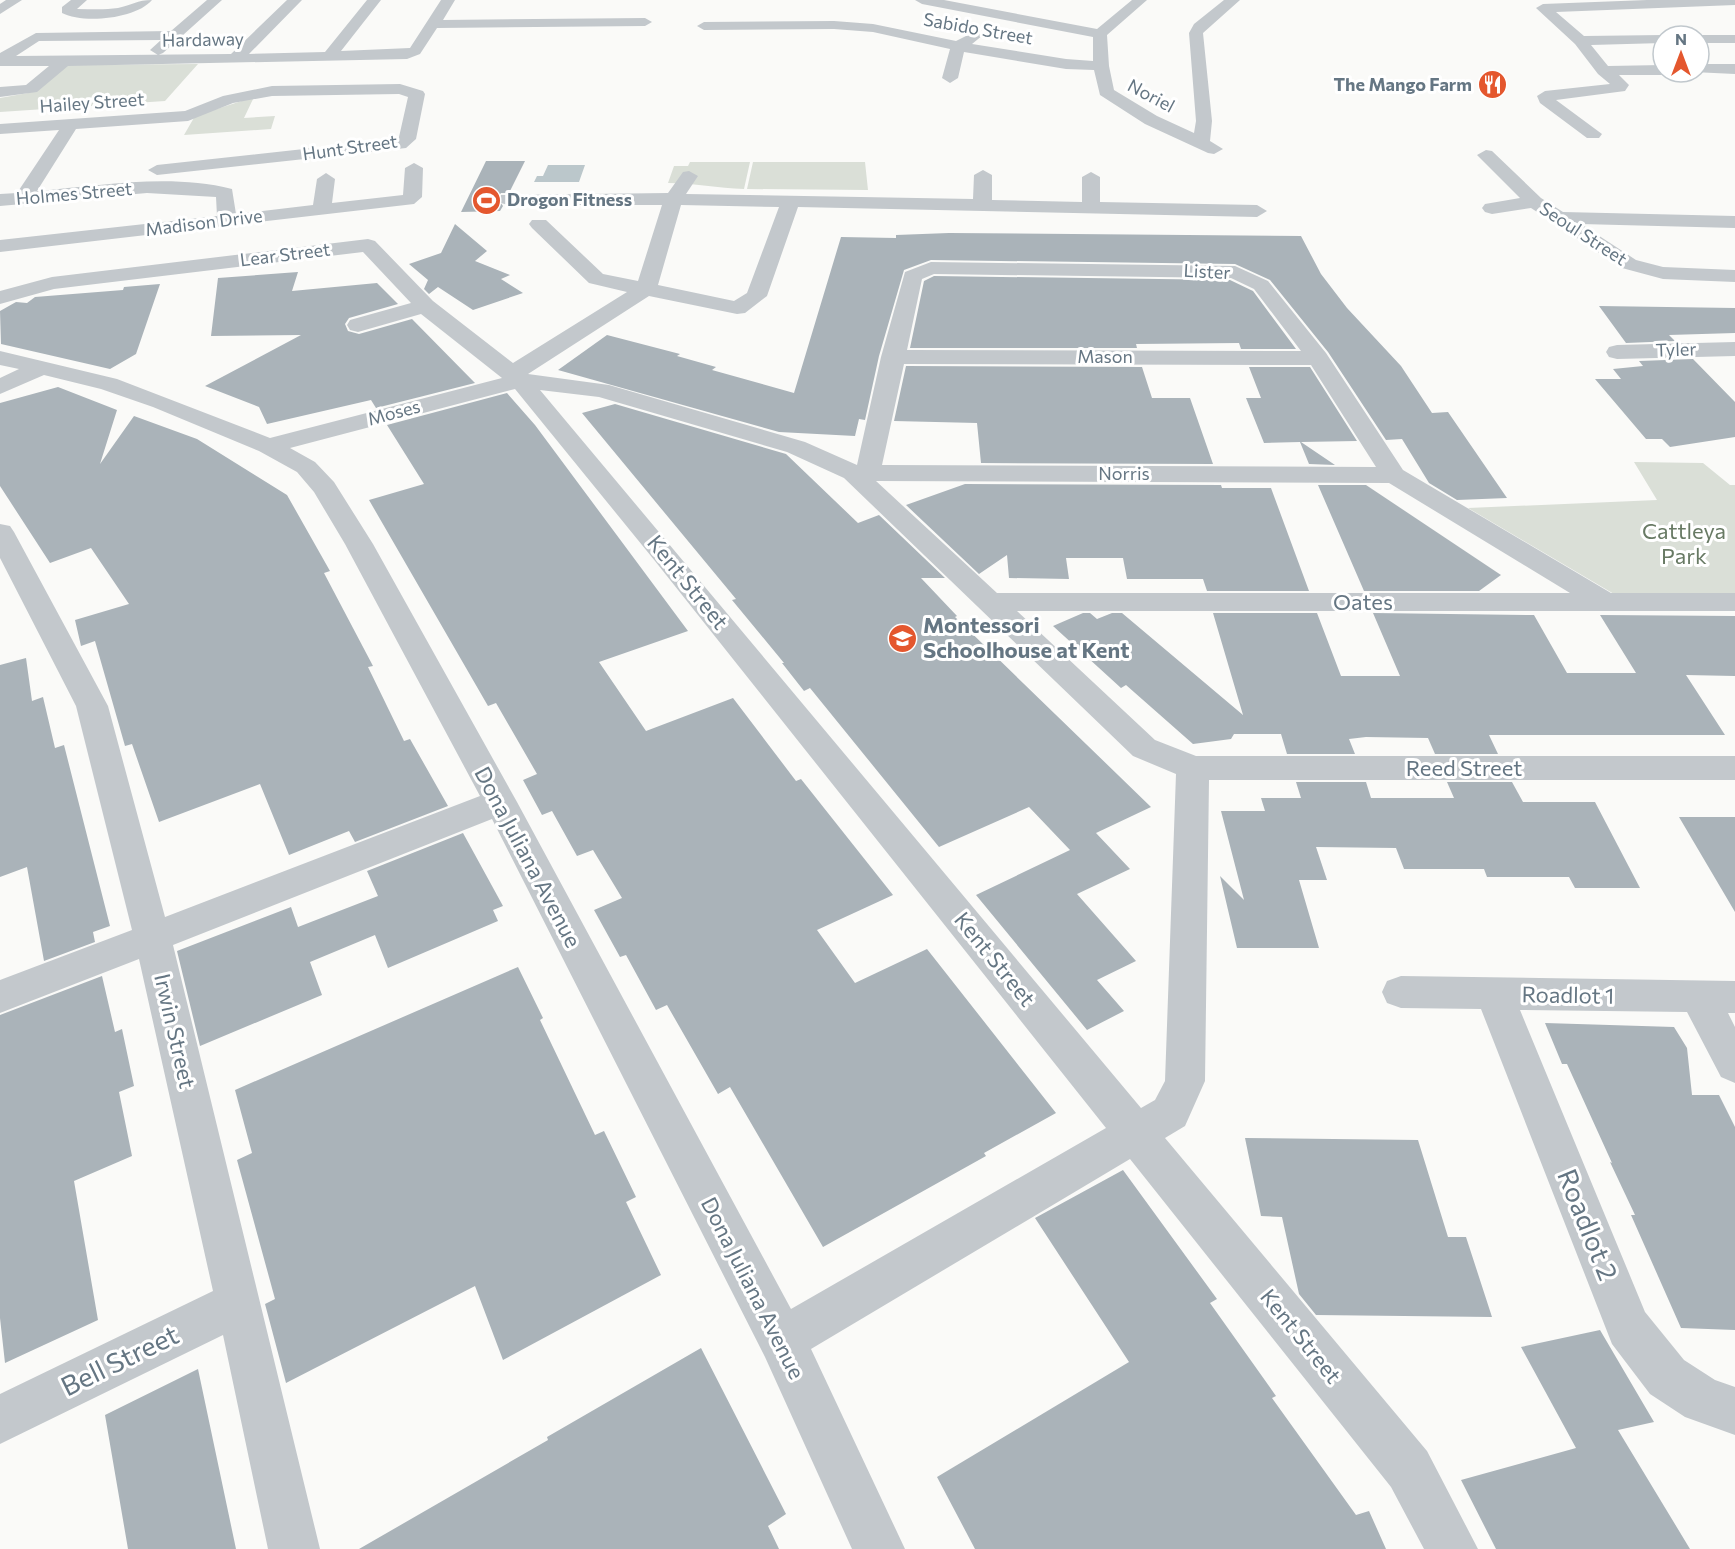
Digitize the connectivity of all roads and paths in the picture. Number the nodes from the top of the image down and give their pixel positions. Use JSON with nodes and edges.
{"nodes":[{"id":1,"x":15,"y":0,"type":"edge"},
{"id":2,"x":80,"y":0,"type":"edge"},
{"id":3,"x":145,"y":0,"type":"edge"},
{"id":4,"x":215,"y":0,"type":"edge"},
{"id":5,"x":295,"y":0,"type":"edge"},
{"id":6,"x":374,"y":0,"type":"edge"},
{"id":7,"x":448,"y":0,"type":"edge"},
{"id":8,"x":923,"y":0,"type":"edge"},
{"id":9,"x":1140,"y":0,"type":"edge"},
{"id":10,"x":1233,"y":0,"type":"edge"},
{"id":11,"x":1735,"y":1,"type":"edge"},
{"id":12,"x":1639,"y":2,"type":"edge"},
{"id":13,"x":1023,"y":5,"type":"dead end"},
{"id":14,"x":0,"y":10,"type":"edge"},
{"id":15,"x":831,"y":10,"type":"dead end"},
{"id":16,"x":1007,"y":16,"type":"junction"},
{"id":17,"x":645,"y":22,"type":"dead end"},
{"id":18,"x":432,"y":24,"type":"junction"},
{"id":19,"x":822,"y":25,"type":"junction"},
{"id":20,"x":704,"y":26,"type":"dead end"},
{"id":21,"x":1100,"y":34,"type":"junction"},
{"id":22,"x":174,"y":35,"type":"junction"},
{"id":23,"x":1651,"y":39,"type":"edge"},
{"id":24,"x":1711,"y":39,"type":"edge"},
{"id":25,"x":1735,"y":39,"type":"edge"},
{"id":26,"x":1632,"y":40,"type":"junction"},
{"id":27,"x":1580,"y":42,"type":"junction"},
{"id":28,"x":958,"y":46,"type":"junction"},
{"id":29,"x":1651,"y":52,"type":"edge"},
{"id":30,"x":329,"y":56,"type":"junction"},
{"id":31,"x":235,"y":59,"type":"junction"},
{"id":32,"x":0,"y":60,"type":"edge"},
{"id":33,"x":145,"y":61,"type":"junction"},
{"id":34,"x":63,"y":62,"type":"junction"},
{"id":35,"x":1101,"y":66,"type":"junction"},
{"id":36,"x":1711,"y":69,"type":"edge"},
{"id":37,"x":1735,"y":69,"type":"edge"},
{"id":38,"x":1651,"y":70,"type":"edge"},
{"id":39,"x":1604,"y":71,"type":"junction"},
{"id":40,"x":950,"y":78,"type":"dead end"},
{"id":41,"x":0,"y":92,"type":"edge"},
{"id":42,"x":188,"y":116,"type":"junction"},
{"id":43,"x":71,"y":124,"type":"junction"},
{"id":44,"x":0,"y":129,"type":"edge"},
{"id":45,"x":177,"y":134,"type":"dead end"},
{"id":46,"x":1593,"y":134,"type":"dead end"},
{"id":47,"x":167,"y":152,"type":"dead end"},
{"id":48,"x":1486,"y":155,"type":"dead end"},
{"id":49,"x":414,"y":168,"type":"dead end"},
{"id":50,"x":157,"y":170,"type":"junction"},
{"id":51,"x":983,"y":174,"type":"dead end"},
{"id":52,"x":689,"y":176,"type":"dead end"},
{"id":53,"x":1091,"y":177,"type":"dead end"},
{"id":54,"x":326,"y":179,"type":"dead end"},
{"id":55,"x":147,"y":187,"type":"junction"},
{"id":56,"x":23,"y":198,"type":"junction"},
{"id":57,"x":508,"y":199,"type":"dead end"},
{"id":58,"x":674,"y":199,"type":"junction"},
{"id":59,"x":0,"y":200,"type":"edge"},
{"id":60,"x":790,"y":202,"type":"junction"},
{"id":61,"x":1534,"y":202,"type":"junction"},
{"id":62,"x":982,"y":206,"type":"junction"},
{"id":63,"x":1091,"y":208,"type":"junction"},
{"id":64,"x":1492,"y":208,"type":"dead end"},
{"id":65,"x":322,"y":210,"type":"junction"},
{"id":66,"x":1257,"y":211,"type":"dead end"},
{"id":67,"x":1559,"y":218,"type":"junction"},
{"id":68,"x":227,"y":219,"type":"junction"},
{"id":69,"x":1735,"y":222,"type":"edge"},
{"id":70,"x":539,"y":224,"type":"dead end"},
{"id":71,"x":0,"y":246,"type":"edge"},
{"id":72,"x":1735,"y":276,"type":"edge"},
{"id":73,"x":646,"y":289,"type":"junction"},
{"id":74,"x":0,"y":298,"type":"edge"},
{"id":75,"x":425,"y":306,"type":"junction"},
{"id":76,"x":358,"y":326,"type":"dead end"},
{"id":77,"x":1725,"y":349,"type":"edge"},
{"id":78,"x":1617,"y":352,"type":"dead end"},
{"id":79,"x":892,"y":357,"type":"junction"},
{"id":80,"x":0,"y":358,"type":"edge"},
{"id":81,"x":1318,"y":358,"type":"junction"},
{"id":82,"x":43,"y":367,"type":"junction"},
{"id":83,"x":1735,"y":369,"type":"edge"},
{"id":84,"x":516,"y":377,"type":"junction"},
{"id":85,"x":0,"y":387,"type":"edge"},
{"id":86,"x":268,"y":446,"type":"junction"},
{"id":87,"x":861,"y":473,"type":"junction"},
{"id":88,"x":1394,"y":476,"type":"junction"},
{"id":89,"x":0,"y":532,"type":"edge"},
{"id":90,"x":992,"y":602,"type":"junction"},
{"id":91,"x":1605,"y":602,"type":"junction"},
{"id":92,"x":1735,"y":602,"type":"edge"},
{"id":93,"x":1193,"y":768,"type":"junction"},
{"id":94,"x":1735,"y":768,"type":"edge"},
{"id":95,"x":500,"y":802,"type":"junction"},
{"id":96,"x":153,"y":939,"type":"junction"},
{"id":97,"x":1401,"y":992,"type":"dead end"},
{"id":98,"x":1494,"y":994,"type":"junction"},
{"id":99,"x":0,"y":997,"type":"edge"},
{"id":100,"x":1717,"y":997,"type":"edge"},
{"id":101,"x":1735,"y":1065,"type":"edge"},
{"id":102,"x":1137,"y":1134,"type":"junction"},
{"id":103,"x":239,"y":1303,"type":"junction"},
{"id":104,"x":782,"y":1340,"type":"junction"},
{"id":105,"x":1735,"y":1411,"type":"edge"},
{"id":106,"x":0,"y":1420,"type":"edge"},
{"id":107,"x":294,"y":1549,"type":"edge"},
{"id":108,"x":879,"y":1549,"type":"edge"},
{"id":109,"x":1452,"y":1549,"type":"edge"}],
"edges":[{"from":1,"to":14,"type":"street"},
{"from":2,"to":3,"type":"street"},
{"from":4,"to":22,"type":"street"},
{"from":5,"to":31,"type":"street"},
{"from":6,"to":30,"type":"street"},
{"from":7,"to":18,"type":"street"},
{"from":8,"to":16,"type":"street"},
{"from":9,"to":21,"type":"street"},
{"from":10,"to":35,"type":"street","name":"Noriel"},
{"from":11,"to":12,"type":"street"},
{"from":12,"to":27,"type":"street"},
{"from":13,"to":16,"type":"street"},
{"from":15,"to":19,"type":"street"},
{"from":16,"to":21,"type":"street"},
{"from":16,"to":28,"type":"street"},
{"from":17,"to":18,"type":"street"},
{"from":18,"to":30,"type":"street","name":"Hardaway"},
{"from":19,"to":20,"type":"street","name":"Sabido Street"},
{"from":19,"to":28,"type":"street","name":"Sabido Street"},
{"from":21,"to":35,"type":"street","name":"Noriel"},
{"from":22,"to":32,"type":"street"},
{"from":22,"to":33,"type":"street"},
{"from":23,"to":26,"type":"street"},
{"from":24,"to":25,"type":"street"},
{"from":26,"to":27,"type":"street"},
{"from":26,"to":29,"type":"street"},
{"from":27,"to":39,"type":"street"},
{"from":28,"to":35,"type":"street","name":"Sabido Street"},
{"from":28,"to":40,"type":"street"},
{"from":30,"to":31,"type":"street","name":"Hardaway"},
{"from":31,"to":33,"type":"street","name":"Hardaway"},
{"from":32,"to":34,"type":"street","name":"Hardaway"},
{"from":33,"to":34,"type":"street","name":"Hardaway"},
{"from":34,"to":41,"type":"street"},
{"from":36,"to":37,"type":"street"},
{"from":38,"to":39,"type":"street"},
{"from":39,"to":46,"type":"street"},
{"from":42,"to":43,"type":"street","name":"Hailey Street"},
{"from":42,"to":45,"type":"street"},
{"from":42,"to":50,"type":"street","name":"Hunt Street"},
{"from":43,"to":44,"type":"street","name":"Hailey Street"},
{"from":43,"to":56,"type":"street"},
{"from":47,"to":50,"type":"street"},
{"from":48,"to":61,"type":"street","name":"Seoul Street"},
{"from":49,"to":65,"type":"street","name":"Madison Drive"},
{"from":50,"to":55,"type":"street"},
{"from":51,"to":62,"type":"street"},
{"from":52,"to":58,"type":"street"},
{"from":53,"to":63,"type":"street"},
{"from":54,"to":65,"type":"street"},
{"from":55,"to":56,"type":"street","name":"Holmes Street"},
{"from":55,"to":68,"type":"street","name":"Holmes Street"},
{"from":56,"to":59,"type":"street","name":"Holmes Street"},
{"from":57,"to":58,"type":"street"},
{"from":58,"to":60,"type":"street"},
{"from":58,"to":73,"type":"street"},
{"from":60,"to":62,"type":"street"},
{"from":60,"to":73,"type":"street"},
{"from":61,"to":64,"type":"street"},
{"from":61,"to":67,"type":"street","name":"Seoul Street"},
{"from":62,"to":63,"type":"street"},
{"from":63,"to":66,"type":"street"},
{"from":65,"to":68,"type":"street","name":"Madison Drive"},
{"from":67,"to":69,"type":"street"},
{"from":67,"to":72,"type":"street","name":"Seoul Street"},
{"from":68,"to":71,"type":"street","name":"Madison Drive"},
{"from":70,"to":73,"type":"street"},
{"from":73,"to":84,"type":"street"},
{"from":74,"to":75,"type":"street","name":"Lear Street"},
{"from":75,"to":76,"type":"street"},
{"from":75,"to":84,"type":"street","name":"Lear Street"},
{"from":77,"to":78,"type":"street","name":"Tyler"},
{"from":77,"to":83,"type":"street"},
{"from":79,"to":81,"type":"street","name":"Mason"},
{"from":79,"to":81,"type":"street","name":"Lister"},
{"from":79,"to":87,"type":"street","name":"Lister"},
{"from":80,"to":82,"type":"street","name":"Dona Juliana Avenue"},
{"from":81,"to":88,"type":"street","name":"Lister"},
{"from":82,"to":85,"type":"street"},
{"from":82,"to":86,"type":"street","name":"Dona Juliana Avenue"},
{"from":84,"to":86,"type":"street","name":"Moses"},
{"from":84,"to":87,"type":"street"},
{"from":84,"to":102,"type":"street","name":"Kent Street"},
{"from":86,"to":95,"type":"street","name":"Dona Juliana Avenue"},
{"from":87,"to":88,"type":"street","name":"Norris"},
{"from":87,"to":90,"type":"street"},
{"from":88,"to":91,"type":"street","name":"Lister"},
{"from":89,"to":96,"type":"street","name":"Irwin Street"},
{"from":90,"to":91,"type":"street","name":"Oates"},
{"from":90,"to":93,"type":"street"},
{"from":91,"to":92,"type":"street","name":"Oates"},
{"from":93,"to":94,"type":"street","name":"Reed Street"},
{"from":93,"to":102,"type":"street"},
{"from":95,"to":96,"type":"street"},
{"from":95,"to":104,"type":"street","name":"Dona Juliana Avenue"},
{"from":96,"to":99,"type":"street"},
{"from":96,"to":103,"type":"street","name":"Irwin Street"},
{"from":97,"to":98,"type":"street","name":"Roadlot 1"},
{"from":98,"to":100,"type":"street","name":"Roadlot 1"},
{"from":98,"to":105,"type":"street","name":"Roadlot 2"},
{"from":100,"to":101,"type":"street"},
{"from":102,"to":104,"type":"street"},
{"from":102,"to":109,"type":"street","name":"Kent Street"},
{"from":103,"to":106,"type":"street","name":"Bell Street"},
{"from":103,"to":107,"type":"street","name":"Irwin Street"},
{"from":104,"to":108,"type":"street","name":"Dona Juliana Avenue"}]}
